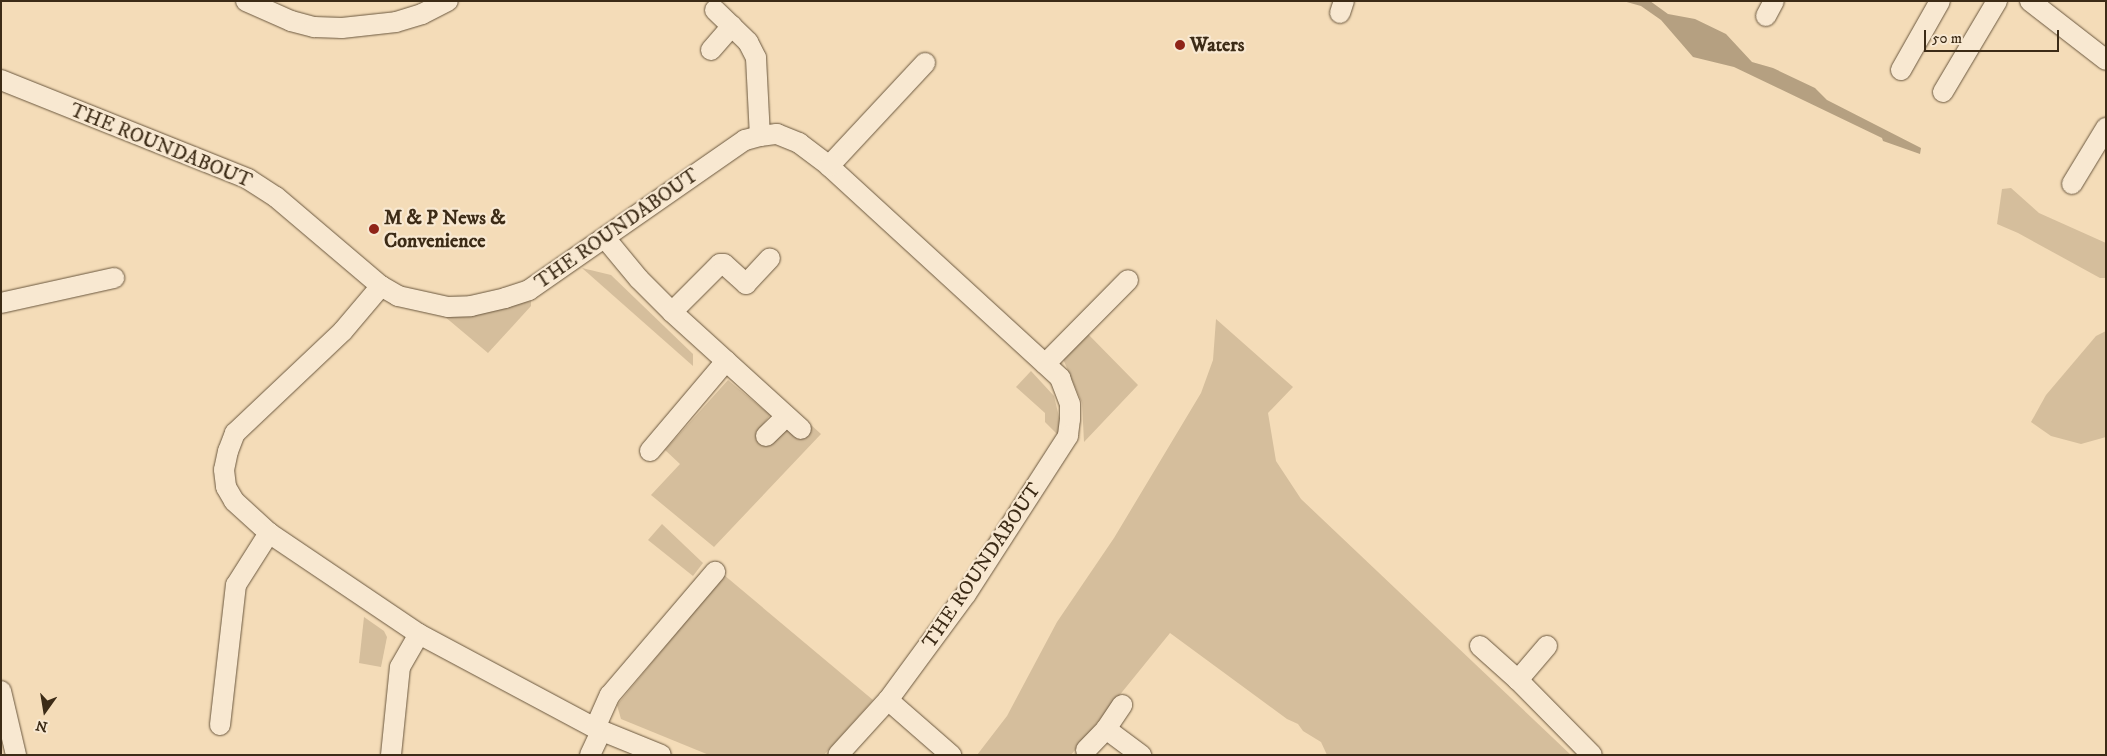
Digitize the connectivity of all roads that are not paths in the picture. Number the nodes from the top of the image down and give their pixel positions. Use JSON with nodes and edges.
{"nodes":[{"id":1,"x":246,"y":1,"type":"edge"},
{"id":2,"x":448,"y":1,"type":"edge"},
{"id":3,"x":1940,"y":1,"type":"edge"},
{"id":4,"x":1997,"y":1,"type":"edge"},
{"id":5,"x":2030,"y":1,"type":"edge"},
{"id":6,"x":715,"y":10,"type":"dead end"},
{"id":7,"x":732,"y":26,"type":"junction"},
{"id":8,"x":711,"y":50,"type":"dead end"},
{"id":9,"x":2106,"y":60,"type":"edge"},
{"id":10,"x":925,"y":62,"type":"dead end"},
{"id":11,"x":1901,"y":70,"type":"dead end"},
{"id":12,"x":1,"y":80,"type":"edge"},
{"id":13,"x":1943,"y":92,"type":"dead end"},
{"id":14,"x":2106,"y":128,"type":"edge"},
{"id":15,"x":760,"y":136,"type":"junction"},
{"id":16,"x":829,"y":166,"type":"junction"},
{"id":17,"x":2072,"y":184,"type":"dead end"},
{"id":18,"x":604,"y":238,"type":"junction"},
{"id":19,"x":770,"y":258,"type":"dead end"},
{"id":20,"x":114,"y":278,"type":"dead end"},
{"id":21,"x":1128,"y":280,"type":"dead end"},
{"id":22,"x":381,"y":286,"type":"junction"},
{"id":23,"x":1,"y":302,"type":"edge"},
{"id":24,"x":672,"y":312,"type":"junction"},
{"id":25,"x":726,"y":361,"type":"junction"},
{"id":26,"x":1045,"y":364,"type":"junction"},
{"id":27,"x":766,"y":436,"type":"dead end"},
{"id":28,"x":650,"y":451,"type":"dead end"},
{"id":29,"x":269,"y":532,"type":"junction"},
{"id":30,"x":715,"y":572,"type":"dead end"},
{"id":31,"x":419,"y":634,"type":"junction"},
{"id":32,"x":1480,"y":646,"type":"dead end"},
{"id":33,"x":1547,"y":646,"type":"dead end"},
{"id":34,"x":1518,"y":680,"type":"junction"},
{"id":35,"x":1,"y":691,"type":"edge"},
{"id":36,"x":888,"y":700,"type":"junction"},
{"id":37,"x":1122,"y":705,"type":"dead end"},
{"id":38,"x":220,"y":725,"type":"dead end"},
{"id":39,"x":1106,"y":728,"type":"junction"},
{"id":40,"x":598,"y":730,"type":"junction"},
{"id":41,"x":1086,"y":750,"type":"dead end"},
{"id":42,"x":16,"y":755,"type":"edge"},
{"id":43,"x":391,"y":755,"type":"edge"},
{"id":44,"x":590,"y":755,"type":"edge"},
{"id":45,"x":661,"y":755,"type":"edge"},
{"id":46,"x":838,"y":755,"type":"edge"},
{"id":47,"x":951,"y":755,"type":"edge"},
{"id":48,"x":1141,"y":755,"type":"edge"},
{"id":49,"x":1592,"y":755,"type":"edge"}],
"edges":[{"from":1,"to":2,"type":"street"},
{"from":3,"to":11,"type":"street"},
{"from":4,"to":13,"type":"street"},
{"from":5,"to":9,"type":"street"},
{"from":6,"to":7,"type":"street"},
{"from":7,"to":8,"type":"street"},
{"from":7,"to":15,"type":"street"},
{"from":10,"to":16,"type":"street"},
{"from":12,"to":22,"type":"street","name":"THE ROUNDABOUT"},
{"from":14,"to":17,"type":"street"},
{"from":15,"to":16,"type":"street","name":"THE ROUNDABOUT"},
{"from":15,"to":18,"type":"street","name":"THE ROUNDABOUT"},
{"from":16,"to":26,"type":"street","name":"THE ROUNDABOUT"},
{"from":18,"to":22,"type":"street","name":"THE ROUNDABOUT"},
{"from":18,"to":24,"type":"street"},
{"from":19,"to":24,"type":"street"},
{"from":20,"to":23,"type":"street"},
{"from":21,"to":26,"type":"street"},
{"from":22,"to":29,"type":"street"},
{"from":24,"to":25,"type":"street"},
{"from":25,"to":27,"type":"street"},
{"from":25,"to":28,"type":"street"},
{"from":26,"to":36,"type":"street","name":"THE ROUNDABOUT"},
{"from":29,"to":31,"type":"street"},
{"from":29,"to":38,"type":"street"},
{"from":30,"to":40,"type":"street"},
{"from":31,"to":40,"type":"street"},
{"from":31,"to":43,"type":"street"},
{"from":32,"to":34,"type":"street"},
{"from":33,"to":34,"type":"street"},
{"from":34,"to":49,"type":"street"},
{"from":35,"to":42,"type":"street"},
{"from":36,"to":46,"type":"street","name":"THE ROUNDABOUT"},
{"from":36,"to":47,"type":"street"},
{"from":37,"to":39,"type":"street"},
{"from":39,"to":41,"type":"street"},
{"from":39,"to":48,"type":"street"},
{"from":40,"to":44,"type":"street"},
{"from":40,"to":45,"type":"street"}]}
